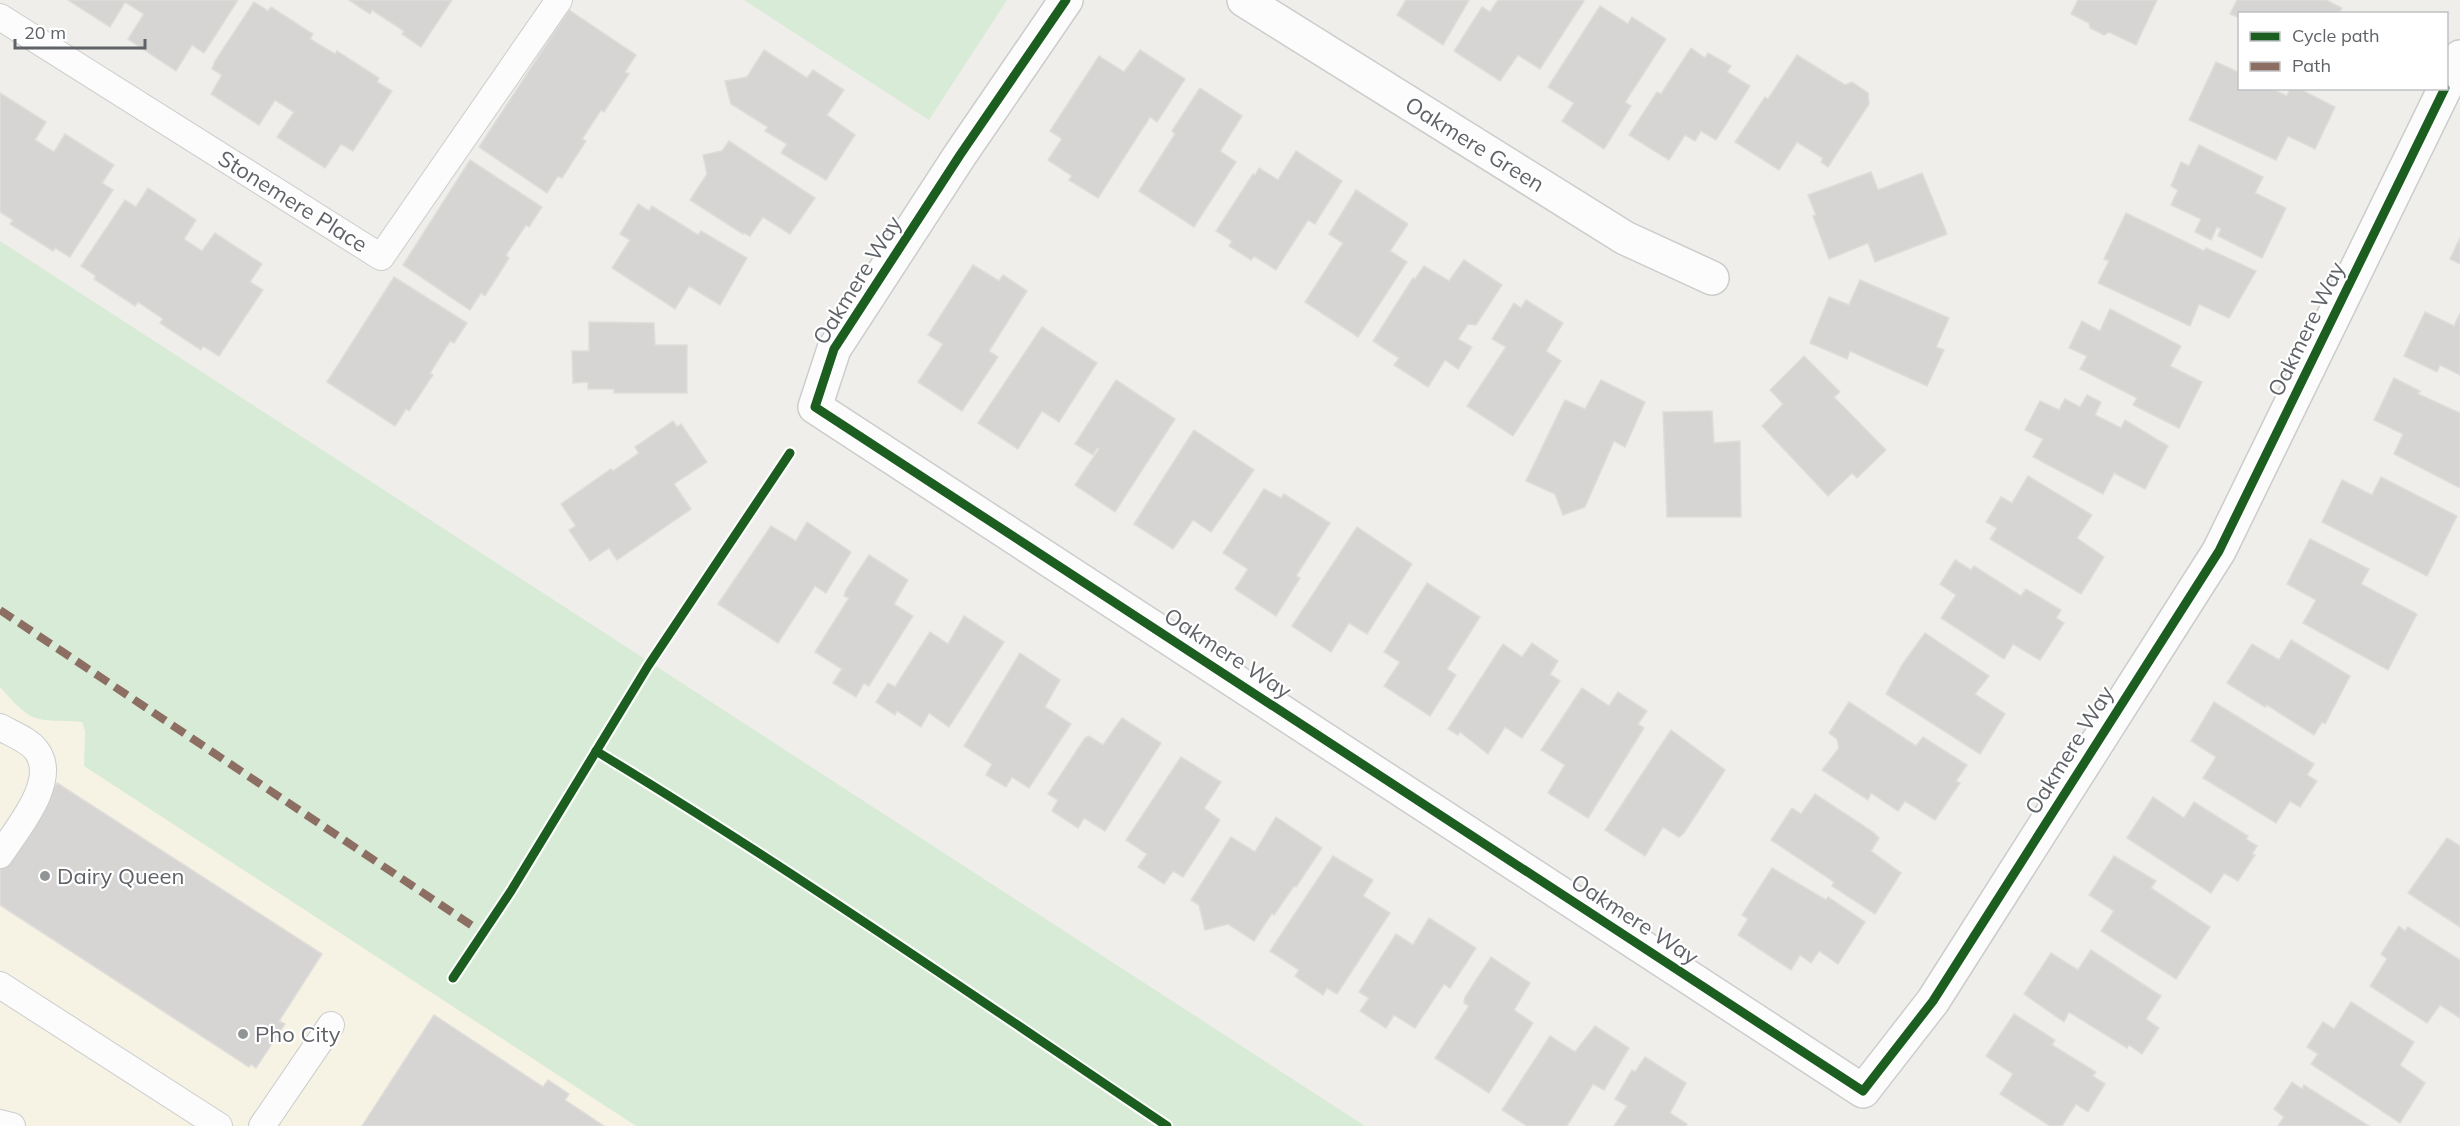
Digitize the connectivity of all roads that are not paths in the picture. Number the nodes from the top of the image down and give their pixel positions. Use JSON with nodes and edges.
{"nodes":[{"id":1,"x":559,"y":0,"type":"edge"},
{"id":2,"x":1066,"y":0,"type":"edge"},
{"id":3,"x":1244,"y":0,"type":"edge"},
{"id":4,"x":0,"y":17,"type":"edge"},
{"id":5,"x":2460,"y":57,"type":"edge"},
{"id":6,"x":2448,"y":82,"type":"edge"},
{"id":7,"x":2444,"y":90,"type":"edge"},
{"id":8,"x":1712,"y":278,"type":"dead end"},
{"id":9,"x":0,"y":727,"type":"edge"},
{"id":10,"x":0,"y":855,"type":"edge"},
{"id":11,"x":0,"y":985,"type":"edge"},
{"id":12,"x":331,"y":1024,"type":"dead end"},
{"id":13,"x":0,"y":1123,"type":"edge"},
{"id":14,"x":12,"y":1126,"type":"edge"},
{"id":15,"x":219,"y":1126,"type":"edge"},
{"id":16,"x":262,"y":1126,"type":"edge"}],
"edges":[{"from":1,"to":4,"type":"lane","name":"Stonemere Place"},
{"from":2,"to":7,"type":"street","name":"Oakmere Way"},
{"from":3,"to":8,"type":"street","name":"Oakmere Green"},
{"from":5,"to":6,"type":"street","name":"Oakmere Way"},
{"from":9,"to":10,"type":"lane"},
{"from":11,"to":15,"type":"lane"},
{"from":12,"to":16,"type":"lane"},
{"from":13,"to":14,"type":"lane"}]}
